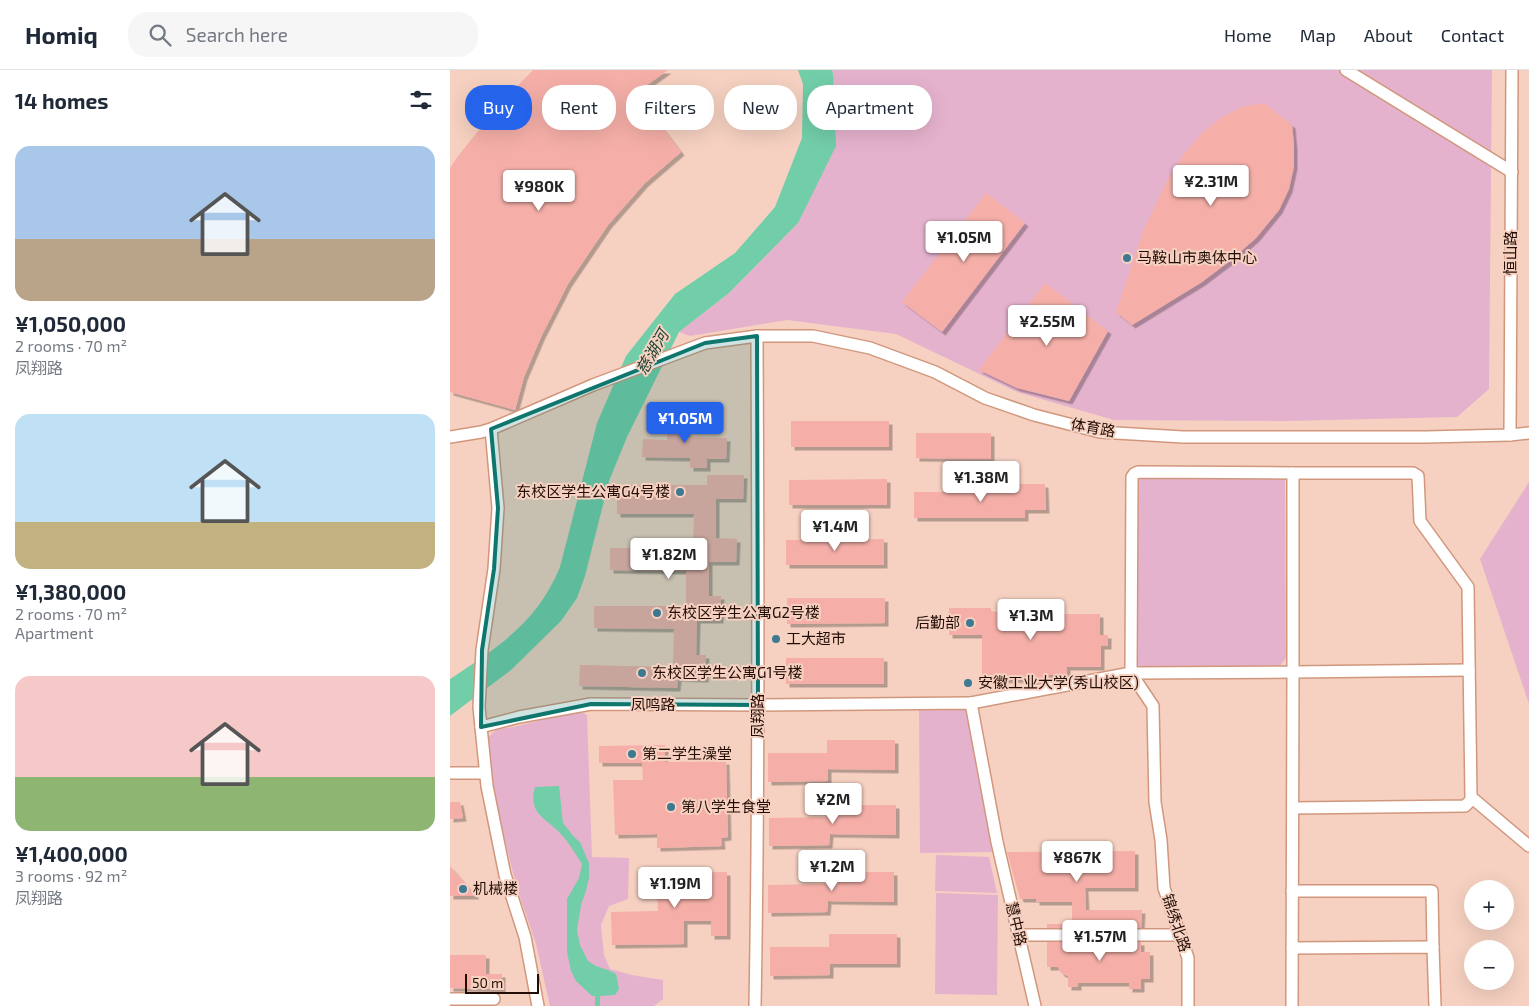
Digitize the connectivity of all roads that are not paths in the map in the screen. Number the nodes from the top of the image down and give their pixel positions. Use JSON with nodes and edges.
{"nodes":[{"id":1,"x":1346,"y":70,"type":"edge"},
{"id":2,"x":1512,"y":70,"type":"edge"},
{"id":3,"x":1512,"y":172,"type":"junction"},
{"id":4,"x":756,"y":336,"type":"junction"},
{"id":5,"x":491,"y":428,"type":"junction"},
{"id":6,"x":1529,"y":434,"type":"edge"},
{"id":7,"x":1510,"y":435,"type":"junction"},
{"id":8,"x":450,"y":436,"type":"edge"},
{"id":9,"x":1293,"y":473,"type":"junction"},
{"id":10,"x":1470,"y":670,"type":"junction"},
{"id":11,"x":1293,"y":672,"type":"junction"},
{"id":12,"x":1131,"y":673,"type":"junction"},
{"id":13,"x":971,"y":702,"type":"junction"},
{"id":14,"x":758,"y":705,"type":"junction"},
{"id":15,"x":481,"y":727,"type":"junction"},
{"id":16,"x":450,"y":773,"type":"edge"},
{"id":17,"x":485,"y":773,"type":"junction"},
{"id":18,"x":1472,"y":798,"type":"junction"},
{"id":19,"x":1292,"y":808,"type":"junction"},
{"id":20,"x":1529,"y":846,"type":"edge"},
{"id":21,"x":1292,"y":892,"type":"junction"},
{"id":22,"x":1018,"y":934,"type":"junction"},
{"id":23,"x":1180,"y":935,"type":"junction"},
{"id":24,"x":1433,"y":947,"type":"junction"},
{"id":25,"x":1292,"y":948,"type":"junction"},
{"id":26,"x":494,"y":998,"type":"dead end"},
{"id":27,"x":450,"y":999,"type":"edge"},
{"id":28,"x":538,"y":1006,"type":"edge"},
{"id":29,"x":755,"y":1006,"type":"edge"},
{"id":30,"x":1035,"y":1006,"type":"edge"},
{"id":31,"x":1188,"y":1006,"type":"edge"},
{"id":32,"x":1292,"y":1006,"type":"edge"},
{"id":33,"x":1434,"y":1006,"type":"edge"}],
"edges":[{"from":1,"to":3,"type":"street"},
{"from":2,"to":3,"type":"street","name":"恒山路"},
{"from":3,"to":7,"type":"street","name":"恒山路"},
{"from":4,"to":5,"type":"street","name":"体育路"},
{"from":4,"to":7,"type":"street","name":"体育路"},
{"from":4,"to":14,"type":"street","name":"凤翔路"},
{"from":5,"to":8,"type":"street","name":"体育路"},
{"from":5,"to":15,"type":"street"},
{"from":6,"to":7,"type":"street","name":"体育路"},
{"from":9,"to":10,"type":"street"},
{"from":9,"to":11,"type":"street"},
{"from":9,"to":12,"type":"street"},
{"from":10,"to":11,"type":"street","name":"凤鸣路"},
{"from":10,"to":18,"type":"street"},
{"from":11,"to":12,"type":"street","name":"凤鸣路"},
{"from":11,"to":19,"type":"street"},
{"from":12,"to":13,"type":"street","name":"凤鸣路"},
{"from":12,"to":23,"type":"street","name":"锦绣北路"},
{"from":13,"to":14,"type":"street","name":"凤鸣路"},
{"from":13,"to":22,"type":"street","name":"慧中路"},
{"from":14,"to":15,"type":"street","name":"凤鸣路"},
{"from":14,"to":29,"type":"street","name":"凤翔路"},
{"from":15,"to":17,"type":"street"},
{"from":16,"to":17,"type":"street"},
{"from":17,"to":28,"type":"street"},
{"from":18,"to":19,"type":"street"},
{"from":18,"to":20,"type":"street"},
{"from":19,"to":21,"type":"street"},
{"from":21,"to":24,"type":"street"},
{"from":21,"to":25,"type":"street"},
{"from":22,"to":23,"type":"street"},
{"from":22,"to":30,"type":"street","name":"慧中路"},
{"from":23,"to":31,"type":"street","name":"锦绣北路"},
{"from":24,"to":25,"type":"street"},
{"from":24,"to":33,"type":"street"},
{"from":25,"to":32,"type":"street"},
{"from":26,"to":27,"type":"street"}]}
